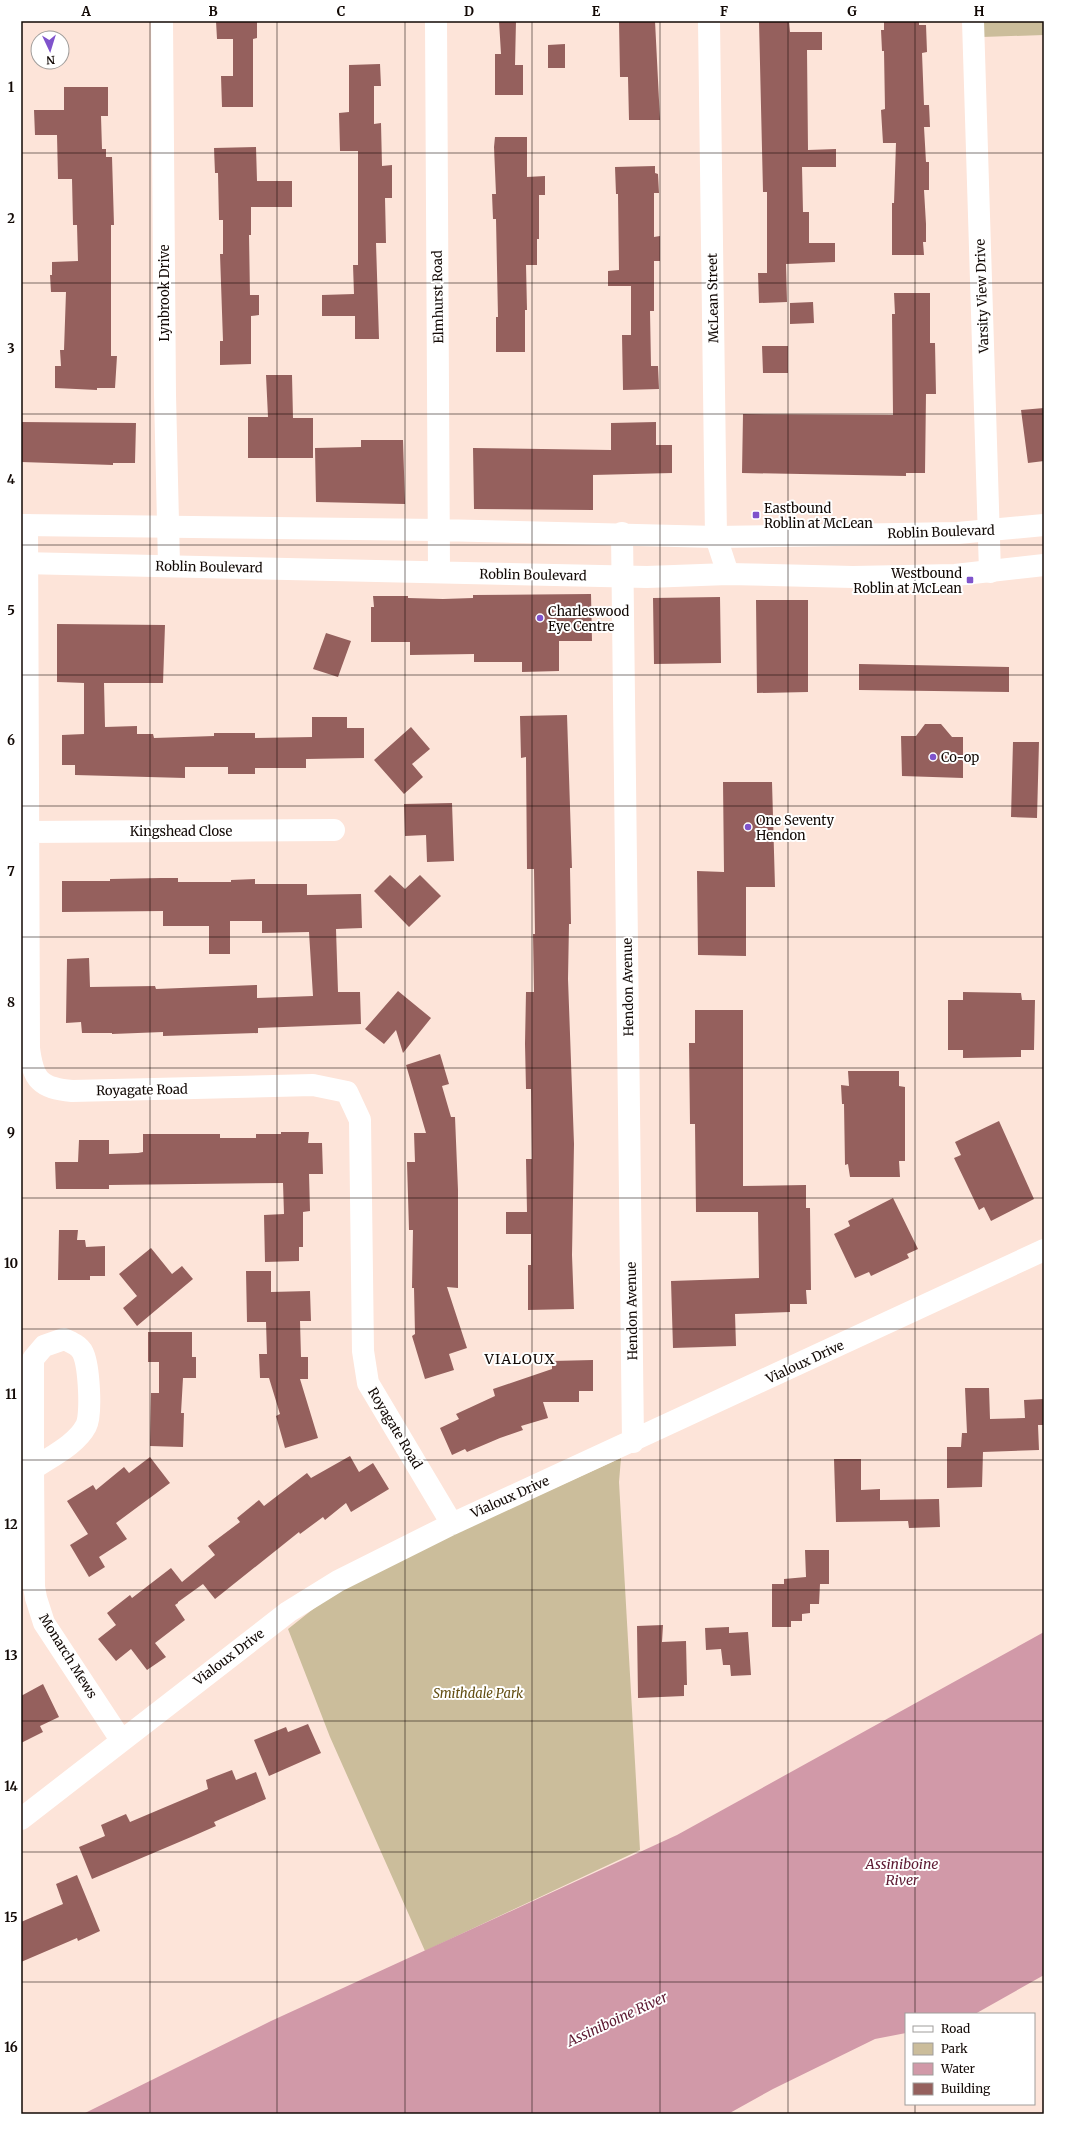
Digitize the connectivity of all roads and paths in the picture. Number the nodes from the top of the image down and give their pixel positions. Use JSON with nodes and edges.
{"nodes":[{"id":1,"x":162,"y":21,"type":"edge"},
{"id":2,"x":436,"y":21,"type":"edge"},
{"id":3,"x":709,"y":21,"type":"edge"},
{"id":4,"x":973,"y":21,"type":"edge"},
{"id":5,"x":24,"y":525,"type":"edge"},
{"id":6,"x":1044,"y":525,"type":"edge"},
{"id":7,"x":168,"y":526,"type":"junction"},
{"id":8,"x":438,"y":530,"type":"junction"},
{"id":9,"x":989,"y":530,"type":"junction"},
{"id":10,"x":622,"y":533,"type":"junction"},
{"id":11,"x":716,"y":537,"type":"junction"},
{"id":12,"x":24,"y":563,"type":"edge"},
{"id":13,"x":169,"y":565,"type":"junction"},
{"id":14,"x":1044,"y":565,"type":"edge"},
{"id":15,"x":439,"y":572,"type":"junction"},
{"id":16,"x":990,"y":572,"type":"junction"},
{"id":17,"x":728,"y":574,"type":"junction"},
{"id":18,"x":622,"y":577,"type":"junction"},
{"id":19,"x":334,"y":830,"type":"dead end"},
{"id":20,"x":28,"y":832,"type":"junction"},
{"id":21,"x":1044,"y":1250,"type":"edge"},
{"id":22,"x":633,"y":1442,"type":"junction"},
{"id":23,"x":33,"y":1469,"type":"junction"},
{"id":24,"x":452,"y":1524,"type":"junction"},
{"id":25,"x":121,"y":1740,"type":"junction"},
{"id":26,"x":21,"y":1819,"type":"edge"}],
"edges":[{"from":1,"to":7,"type":"street","name":"Lynbrook Drive"},
{"from":2,"to":8,"type":"street","name":"Elmhurst Road"},
{"from":3,"to":11,"type":"street","name":"McLean Street"},
{"from":4,"to":9,"type":"street","name":"Varsity View Drive"},
{"from":5,"to":7,"type":"street","name":"Roblin Boulevard"},
{"from":5,"to":12,"type":"street","name":"Royagate Road"},
{"from":6,"to":9,"type":"street","name":"Roblin Boulevard"},
{"from":7,"to":8,"type":"street","name":"Roblin Boulevard"},
{"from":7,"to":13,"type":"street","name":"Lynbrook Drive"},
{"from":8,"to":10,"type":"street","name":"Roblin Boulevard"},
{"from":8,"to":15,"type":"street","name":"Elmhurst Road"},
{"from":9,"to":11,"type":"street","name":"Roblin Boulevard"},
{"from":9,"to":16,"type":"street","name":"Varsity View Drive"},
{"from":10,"to":11,"type":"street","name":"Roblin Boulevard"},
{"from":10,"to":18,"type":"street","name":"Hendon Avenue"},
{"from":11,"to":17,"type":"street","name":"McLean Street"},
{"from":12,"to":13,"type":"street","name":"Roblin Boulevard"},
{"from":12,"to":20,"type":"street","name":"Royagate Road"},
{"from":13,"to":15,"type":"street","name":"Roblin Boulevard"},
{"from":14,"to":16,"type":"street","name":"Roblin Boulevard"},
{"from":15,"to":18,"type":"street","name":"Roblin Boulevard"},
{"from":16,"to":17,"type":"street","name":"Roblin Boulevard"},
{"from":17,"to":18,"type":"street","name":"Roblin Boulevard"},
{"from":18,"to":22,"type":"street","name":"Hendon Avenue"},
{"from":19,"to":20,"type":"street","name":"Kingshead Close"},
{"from":20,"to":24,"type":"street","name":"Royagate Road"},
{"from":21,"to":22,"type":"street","name":"Vialoux Drive"},
{"from":22,"to":24,"type":"street","name":"Vialoux Drive"},
{"from":23,"to":23,"type":"street","name":"Monarch Mews"},
{"from":23,"to":25,"type":"street","name":"Monarch Mews"},
{"from":24,"to":25,"type":"street","name":"Vialoux Drive"},
{"from":25,"to":26,"type":"street","name":"Vialoux Drive"}]}
